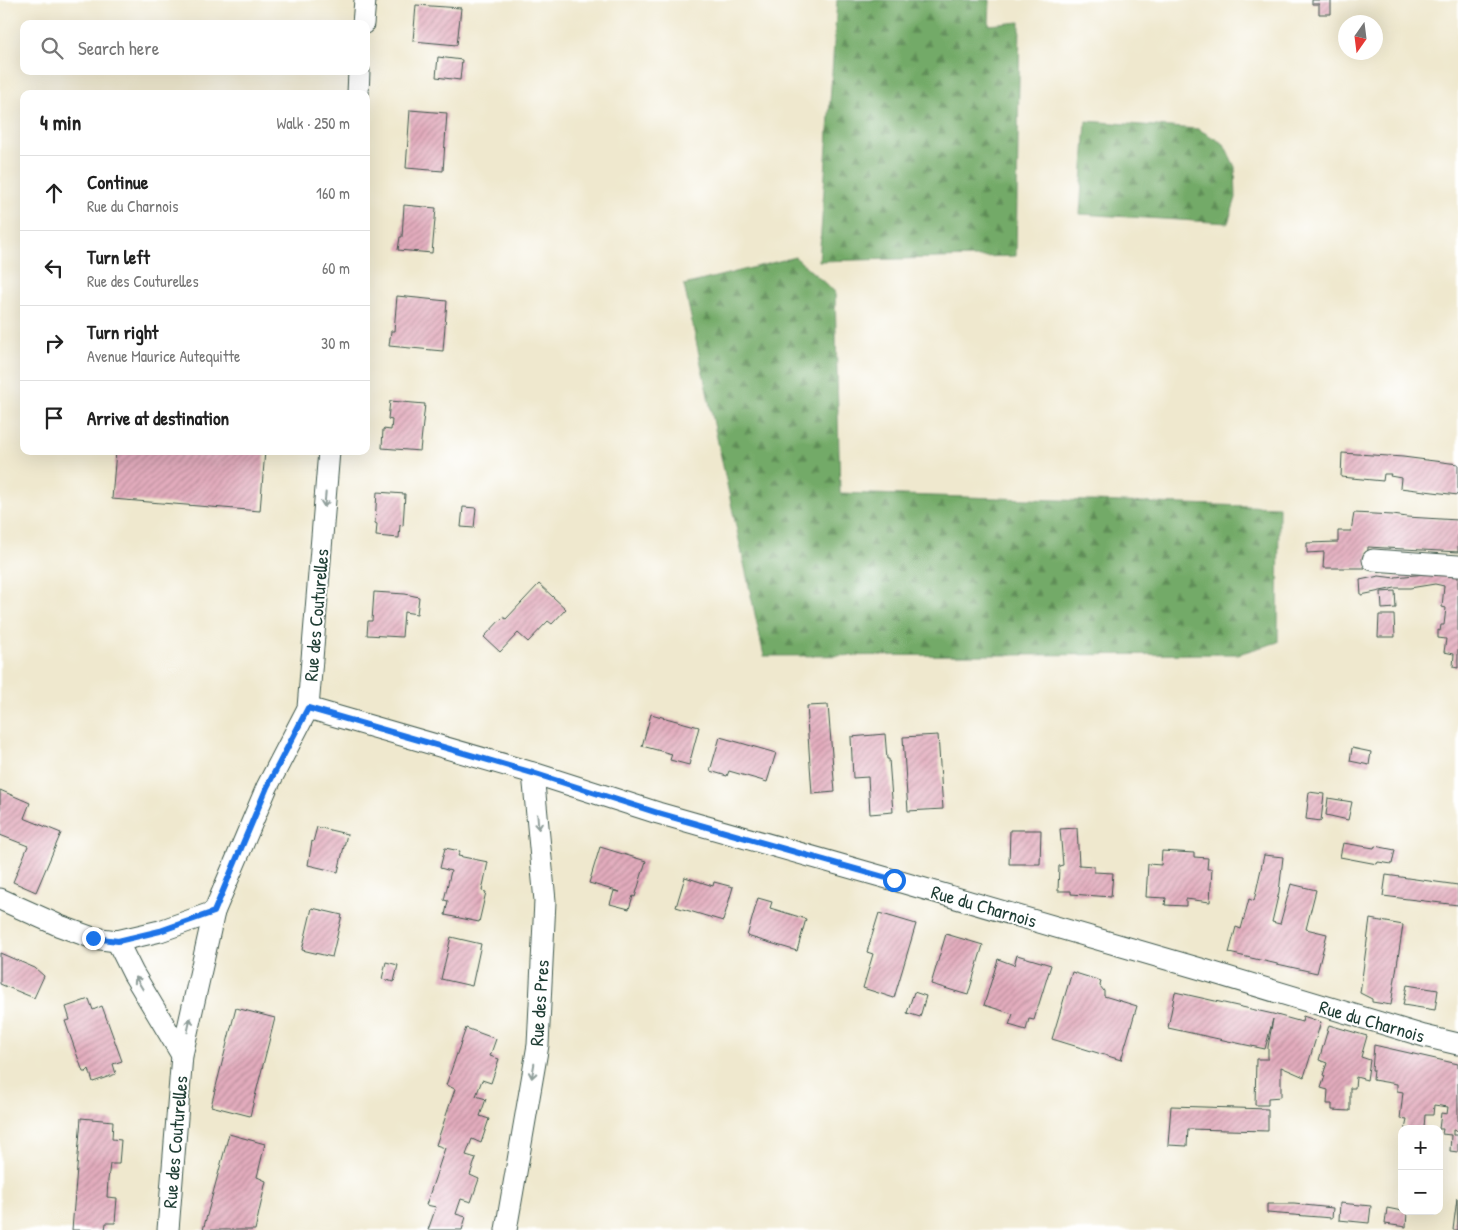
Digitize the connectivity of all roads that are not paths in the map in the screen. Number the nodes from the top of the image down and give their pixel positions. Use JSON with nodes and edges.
{"nodes":[{"id":1,"x":365,"y":0,"type":"edge"},
{"id":2,"x":363,"y":20,"type":"edge"},
{"id":3,"x":359,"y":75,"type":"edge"},
{"id":4,"x":358,"y":90,"type":"edge"},
{"id":5,"x":329,"y":455,"type":"edge"},
{"id":6,"x":1373,"y":560,"type":"dead end"},
{"id":7,"x":1458,"y":566,"type":"edge"},
{"id":8,"x":308,"y":708,"type":"junction"},
{"id":9,"x":533,"y":773,"type":"junction"},
{"id":10,"x":0,"y":899,"type":"edge"},
{"id":11,"x":214,"y":912,"type":"junction"},
{"id":12,"x":118,"y":941,"type":"junction"},
{"id":13,"x":1458,"y":1044,"type":"edge"},
{"id":14,"x":182,"y":1055,"type":"junction"},
{"id":15,"x":168,"y":1230,"type":"edge"},
{"id":16,"x":506,"y":1230,"type":"edge"}],
"edges":[{"from":1,"to":2,"type":"street"},
{"from":3,"to":4,"type":"street"},
{"from":5,"to":8,"type":"street","name":"Rue des Couturelles","one_way":true},
{"from":6,"to":7,"type":"street"},
{"from":8,"to":9,"type":"street","name":"Rue du Charnois"},
{"from":8,"to":11,"type":"street","name":"Rue des Couturelles"},
{"from":9,"to":13,"type":"street","name":"Rue du Charnois"},
{"from":9,"to":16,"type":"street","name":"Rue des Pres","one_way":true},
{"from":10,"to":12,"type":"street"},
{"from":11,"to":12,"type":"street"},
{"from":14,"to":11,"type":"street","name":"Rue des Couturelles","one_way":true},
{"from":14,"to":12,"type":"street","name":"Rue des Couturelles","one_way":true},
{"from":14,"to":15,"type":"street","name":"Rue des Couturelles"}]}
